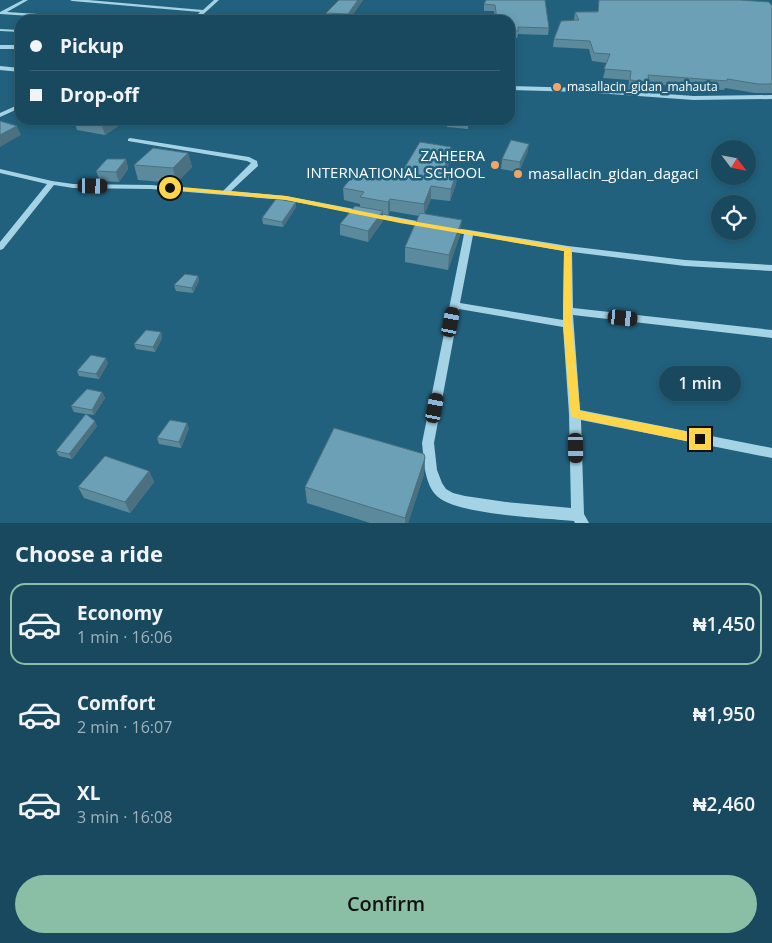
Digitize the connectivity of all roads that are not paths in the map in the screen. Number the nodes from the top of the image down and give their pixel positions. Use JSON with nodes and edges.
{"nodes":[{"id":1,"x":26,"y":0,"type":"edge"},
{"id":2,"x":72,"y":0,"type":"edge"},
{"id":3,"x":217,"y":0,"type":"edge"},
{"id":4,"x":205,"y":11,"type":"junction"},
{"id":5,"x":1,"y":13,"type":"edge"},
{"id":6,"x":34,"y":15,"type":"edge"},
{"id":7,"x":200,"y":15,"type":"edge"},
{"id":8,"x":0,"y":30,"type":"edge"},
{"id":9,"x":15,"y":31,"type":"edge"},
{"id":10,"x":0,"y":47,"type":"edge"},
{"id":11,"x":15,"y":48,"type":"edge"},
{"id":12,"x":0,"y":68,"type":"edge"},
{"id":13,"x":15,"y":70,"type":"edge"},
{"id":14,"x":515,"y":88,"type":"edge"},
{"id":15,"x":772,"y":98,"type":"edge"},
{"id":16,"x":15,"y":108,"type":"edge"},
{"id":17,"x":1,"y":114,"type":"edge"},
{"id":18,"x":130,"y":140,"type":"dead end"},
{"id":19,"x":0,"y":171,"type":"edge"},
{"id":20,"x":52,"y":183,"type":"junction"},
{"id":21,"x":226,"y":192,"type":"junction"},
{"id":22,"x":468,"y":232,"type":"junction"},
{"id":23,"x":0,"y":247,"type":"edge"},
{"id":24,"x":568,"y":249,"type":"junction"},
{"id":25,"x":772,"y":268,"type":"edge"},
{"id":26,"x":455,"y":304,"type":"junction"},
{"id":27,"x":568,"y":311,"type":"junction"},
{"id":28,"x":568,"y":324,"type":"junction"},
{"id":29,"x":772,"y":334,"type":"edge"},
{"id":30,"x":575,"y":414,"type":"junction"},
{"id":31,"x":772,"y":453,"type":"edge"},
{"id":32,"x":580,"y":519,"type":"edge"}],
"edges":[{"from":1,"to":5,"type":"street"},
{"from":2,"to":4,"type":"street"},
{"from":3,"to":4,"type":"street"},
{"from":4,"to":7,"type":"street"},
{"from":5,"to":6,"type":"street"},
{"from":8,"to":9,"type":"street"},
{"from":10,"to":11,"type":"street"},
{"from":12,"to":13,"type":"street"},
{"from":14,"to":15,"type":"street"},
{"from":16,"to":17,"type":"street"},
{"from":18,"to":21,"type":"street"},
{"from":19,"to":20,"type":"street"},
{"from":20,"to":21,"type":"street"},
{"from":20,"to":23,"type":"street"},
{"from":21,"to":22,"type":"street"},
{"from":22,"to":24,"type":"street"},
{"from":22,"to":26,"type":"street"},
{"from":24,"to":25,"type":"street"},
{"from":24,"to":27,"type":"street"},
{"from":26,"to":28,"type":"street"},
{"from":26,"to":32,"type":"street"},
{"from":27,"to":28,"type":"street"},
{"from":27,"to":29,"type":"street"},
{"from":28,"to":30,"type":"street"},
{"from":30,"to":31,"type":"street"},
{"from":30,"to":32,"type":"street"}]}
